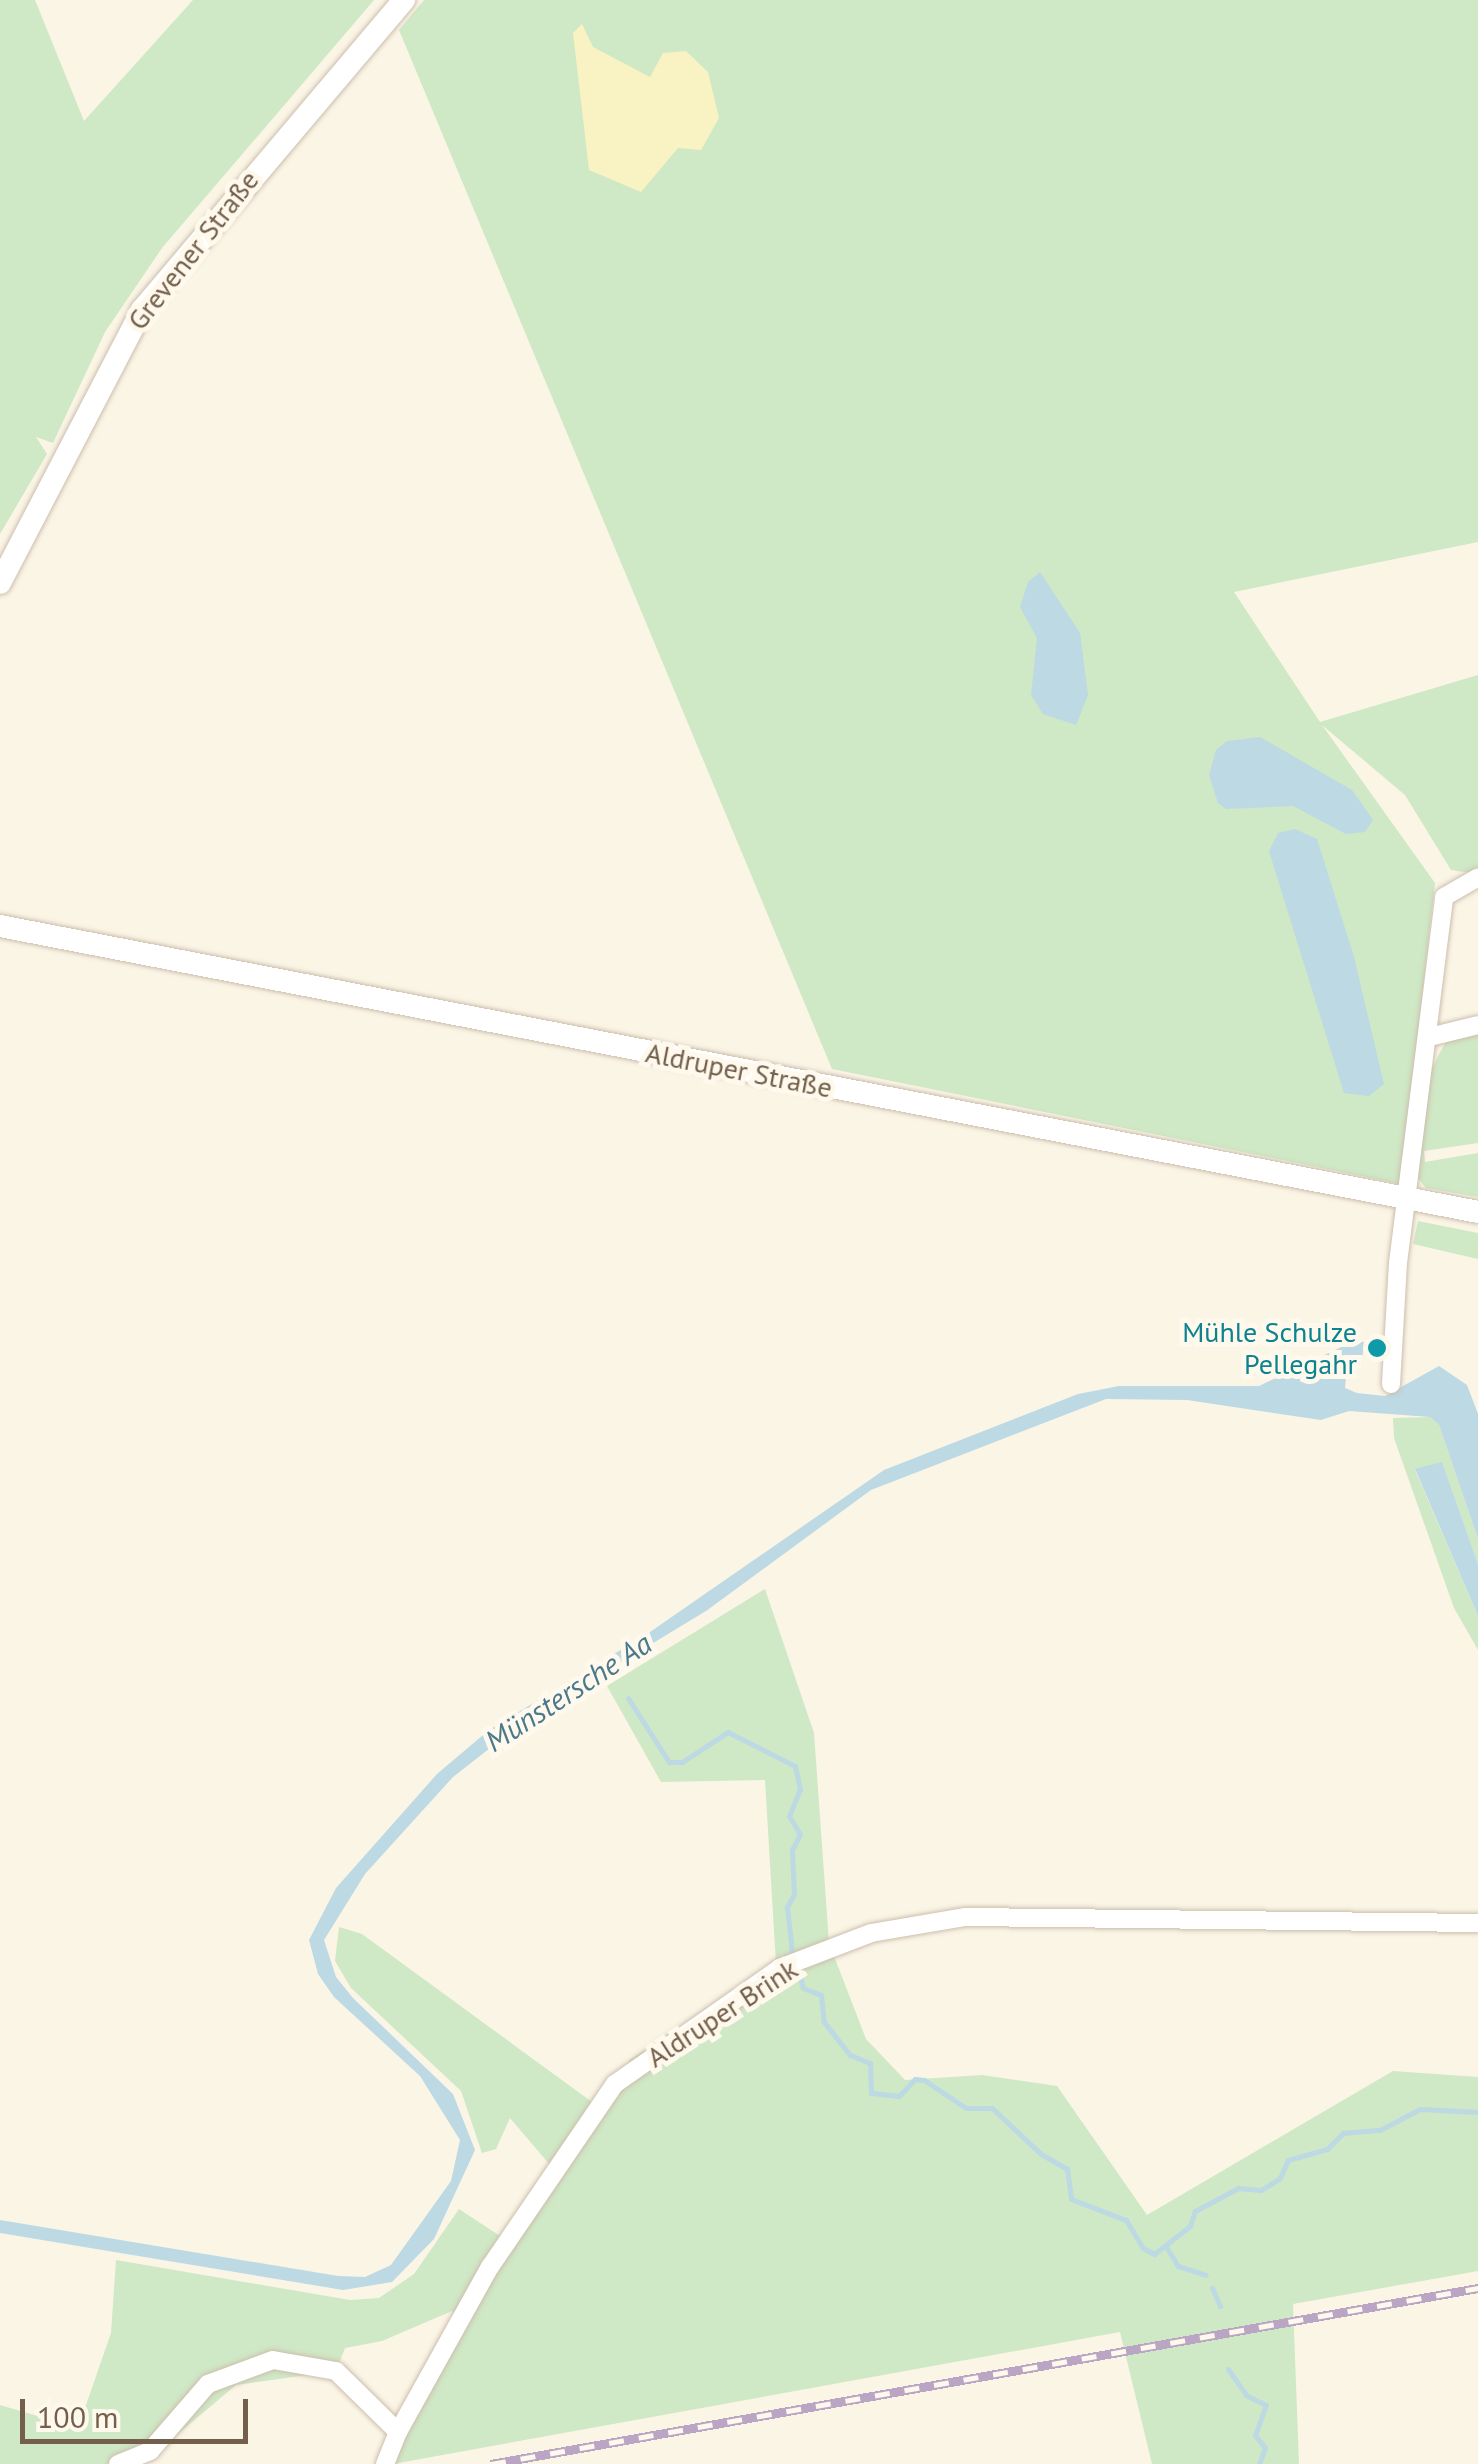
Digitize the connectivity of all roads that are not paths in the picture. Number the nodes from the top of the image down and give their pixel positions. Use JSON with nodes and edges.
{"nodes":[{"id":1,"x":404,"y":0,"type":"edge"},
{"id":2,"x":0,"y":583,"type":"edge"},
{"id":3,"x":1478,"y":877,"type":"edge"},
{"id":4,"x":0,"y":926,"type":"edge"},
{"id":5,"x":1478,"y":1025,"type":"edge"},
{"id":6,"x":1429,"y":1037,"type":"junction"},
{"id":7,"x":1406,"y":1198,"type":"junction"},
{"id":8,"x":1478,"y":1212,"type":"edge"},
{"id":9,"x":1391,"y":1384,"type":"dead end"},
{"id":10,"x":1478,"y":1923,"type":"edge"},
{"id":11,"x":398,"y":2432,"type":"junction"},
{"id":12,"x":118,"y":2464,"type":"edge"},
{"id":13,"x":384,"y":2464,"type":"edge"}],
"edges":[{"from":1,"to":2,"type":"main road","name":"Grevener Straße"},
{"from":3,"to":6,"type":"street"},
{"from":4,"to":7,"type":"main road","name":"Aldruper Straße"},
{"from":5,"to":6,"type":"street"},
{"from":6,"to":7,"type":"street"},
{"from":7,"to":8,"type":"main road","name":"Aldruper Straße"},
{"from":7,"to":9,"type":"street"},
{"from":10,"to":11,"type":"street","name":"Aldruper Brink"},
{"from":11,"to":12,"type":"street"},
{"from":11,"to":13,"type":"street","name":"Aldruper Brink"}]}
